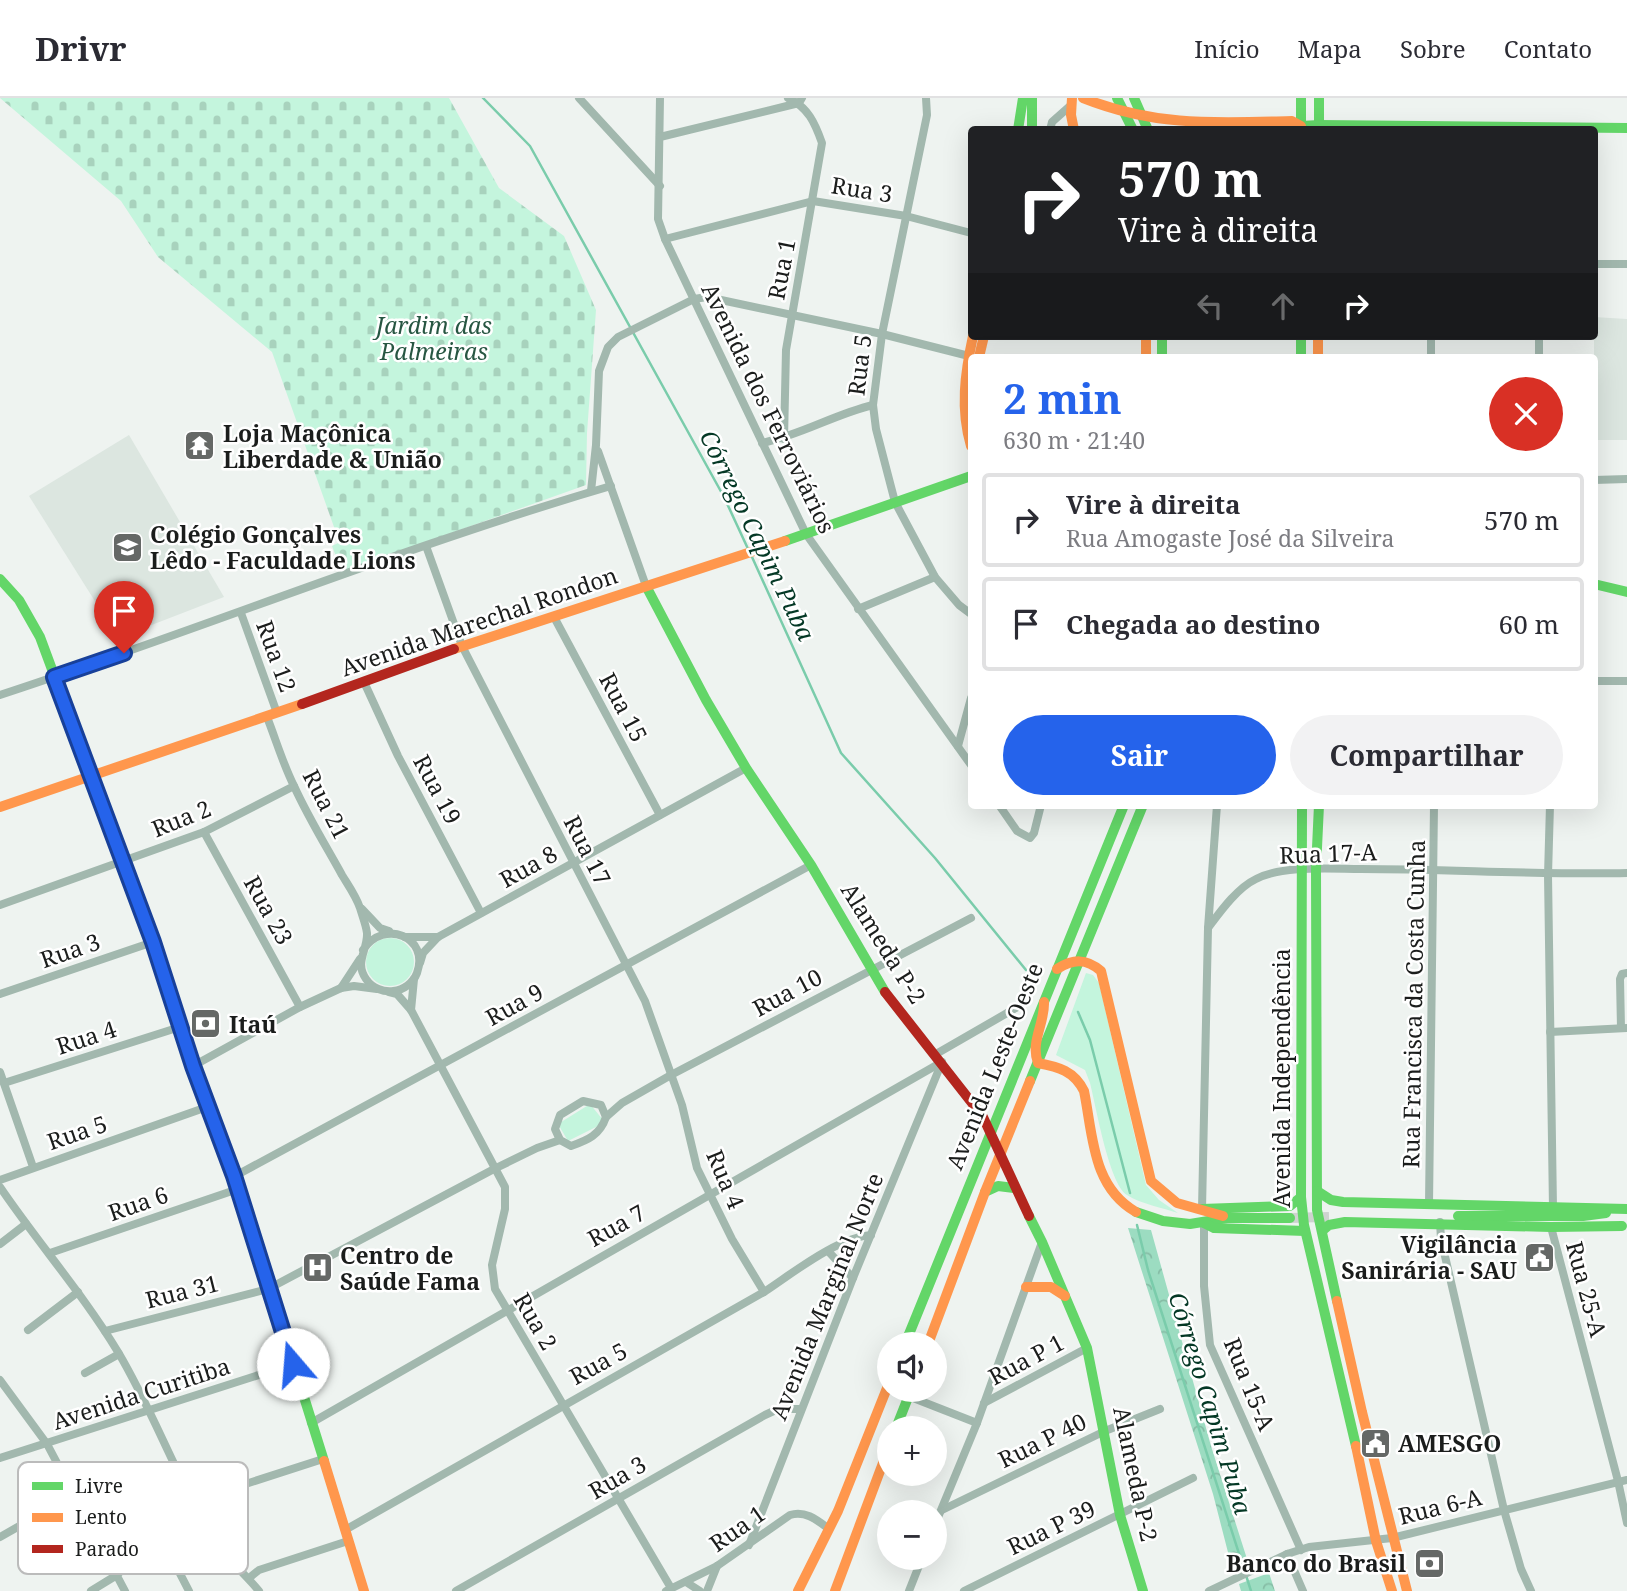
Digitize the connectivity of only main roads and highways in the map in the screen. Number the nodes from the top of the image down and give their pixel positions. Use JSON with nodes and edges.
{"nodes":[{"id":1,"x":1083,"y":98,"type":"edge"},
{"id":2,"x":1116,"y":98,"type":"edge"},
{"id":3,"x":1134,"y":98,"type":"edge"},
{"id":4,"x":1301,"y":98,"type":"edge"},
{"id":5,"x":1319,"y":98,"type":"edge"},
{"id":6,"x":1027,"y":99,"type":"edge"},
{"id":7,"x":1071,"y":102,"type":"edge"},
{"id":8,"x":1125,"y":114,"type":"junction"},
{"id":9,"x":1143,"y":119,"type":"junction"},
{"id":10,"x":1019,"y":126,"type":"edge"},
{"id":11,"x":1031,"y":126,"type":"edge"},
{"id":12,"x":1074,"y":126,"type":"edge"},
{"id":13,"x":1131,"y":126,"type":"edge"},
{"id":14,"x":1147,"y":126,"type":"edge"},
{"id":15,"x":1296,"y":126,"type":"edge"},
{"id":16,"x":1298,"y":126,"type":"edge"},
{"id":17,"x":1319,"y":126,"type":"edge"},
{"id":18,"x":1598,"y":128,"type":"edge"},
{"id":19,"x":1627,"y":128,"type":"edge"},
{"id":20,"x":968,"y":375,"type":"edge"},
{"id":21,"x":968,"y":416,"type":"edge"},
{"id":22,"x":968,"y":438,"type":"edge"},
{"id":23,"x":968,"y":478,"type":"edge"},
{"id":24,"x":0,"y":579,"type":"edge"},
{"id":25,"x":1598,"y":585,"type":"edge"},
{"id":26,"x":646,"y":586,"type":"junction"},
{"id":27,"x":1627,"y":592,"type":"edge"},
{"id":28,"x":91,"y":777,"type":"junction"},
{"id":29,"x":0,"y":807,"type":"edge"},
{"id":30,"x":1122,"y":809,"type":"edge"},
{"id":31,"x":1141,"y":809,"type":"edge"},
{"id":32,"x":1301,"y":809,"type":"edge"},
{"id":33,"x":1319,"y":809,"type":"edge"},
{"id":34,"x":1080,"y":960,"type":"junction"},
{"id":35,"x":1056,"y":969,"type":"junction"},
{"id":36,"x":1044,"y":999,"type":"junction"},
{"id":37,"x":1301,"y":1026,"type":"junction"},
{"id":38,"x":1317,"y":1026,"type":"junction"},
{"id":39,"x":1038,"y":1063,"type":"junction"},
{"id":40,"x":990,"y":1131,"type":"junction"},
{"id":41,"x":1001,"y":1155,"type":"junction"},
{"id":42,"x":1014,"y":1188,"type":"junction"},
{"id":43,"x":985,"y":1192,"type":"junction"},
{"id":44,"x":1317,"y":1196,"type":"junction"},
{"id":45,"x":1301,"y":1200,"type":"junction"},
{"id":46,"x":1202,"y":1209,"type":"junction"},
{"id":47,"x":1627,"y":1210,"type":"edge"},
{"id":48,"x":1583,"y":1216,"type":"junction"},
{"id":49,"x":1228,"y":1218,"type":"junction"},
{"id":50,"x":1290,"y":1218,"type":"tunnel mouth"},
{"id":51,"x":1204,"y":1223,"type":"junction"},
{"id":52,"x":1323,"y":1223,"type":"junction"},
{"id":53,"x":1624,"y":1226,"type":"edge"},
{"id":54,"x":1304,"y":1228,"type":"junction"},
{"id":55,"x":1026,"y":1287,"type":"road end"},
{"id":56,"x":1066,"y":1296,"type":"junction"},
{"id":57,"x":910,"y":1332,"type":"edge"},
{"id":58,"x":932,"y":1332,"type":"edge"},
{"id":59,"x":882,"y":1402,"type":"edge"},
{"id":60,"x":1362,"y":1412,"type":"junction"},
{"id":61,"x":1350,"y":1416,"type":"junction"},
{"id":62,"x":877,"y":1479,"type":"edge"},
{"id":63,"x":364,"y":1591,"type":"edge"},
{"id":64,"x":798,"y":1591,"type":"edge"},
{"id":65,"x":835,"y":1591,"type":"edge"},
{"id":66,"x":1143,"y":1591,"type":"edge"},
{"id":67,"x":1392,"y":1591,"type":"edge"},
{"id":68,"x":1407,"y":1591,"type":"edge"}],
"edges":[{"from":1,"to":8,"type":"main road"},
{"from":2,"to":8,"type":"main road"},
{"from":3,"to":9,"type":"main road"},
{"from":4,"to":16,"type":"main road"},
{"from":5,"to":17,"type":"main road"},
{"from":6,"to":10,"type":"main road"},
{"from":6,"to":11,"type":"main road"},
{"from":7,"to":12,"type":"main road"},
{"from":8,"to":9,"type":"main road"},
{"from":8,"to":13,"type":"main road"},
{"from":9,"to":14,"type":"main road"},
{"from":9,"to":15,"type":"main road"},
{"from":18,"to":19,"type":"main road"},
{"from":20,"to":21,"type":"main road"},
{"from":21,"to":22,"type":"main road"},
{"from":23,"to":26,"type":"main road","name":"Avenida Marechal Rondon"},
{"from":24,"to":28,"type":"main road"},
{"from":25,"to":27,"type":"main road"},
{"from":26,"to":28,"type":"main road","name":"Avenida Marechal Rondon"},
{"from":26,"to":40,"type":"main road","name":"Alameda P-2"},
{"from":28,"to":29,"type":"main road","name":"Avenida Marechal Rondon"},
{"from":28,"to":63,"type":"main road"},
{"from":30,"to":35,"type":"main road","name":"Avenida Leste-Oeste"},
{"from":31,"to":34,"type":"main road","name":"Avenida Leste-Oeste"},
{"from":32,"to":37,"type":"main road","name":"Avenida Independência"},
{"from":33,"to":38,"type":"main road","name":"Avenida Independência"},
{"from":34,"to":35,"type":"main road"},
{"from":34,"to":39,"type":"main road","name":"Avenida Leste-Oeste"},
{"from":34,"to":46,"type":"main road"},
{"from":35,"to":36,"type":"main road","name":"Avenida Leste-Oeste"},
{"from":36,"to":39,"type":"main road"},
{"from":36,"to":40,"type":"main road","name":"Avenida Leste-Oeste"},
{"from":37,"to":38,"type":"main road"},
{"from":37,"to":45,"type":"main road","name":"Avenida Independência"},
{"from":38,"to":44,"type":"main road","name":"Avenida Independência"},
{"from":39,"to":41,"type":"main road","name":"Avenida Leste-Oeste"},
{"from":39,"to":51,"type":"main road"},
{"from":40,"to":41,"type":"main road","name":"Alameda P-2"},
{"from":40,"to":57,"type":"main road","name":"Avenida Leste-Oeste"},
{"from":41,"to":42,"type":"main road","name":"Alameda P-2"},
{"from":41,"to":43,"type":"main road","name":"Avenida Leste-Oeste"},
{"from":42,"to":43,"type":"main road"},
{"from":42,"to":56,"type":"main road","name":"Alameda P-2"},
{"from":43,"to":58,"type":"main road","name":"Avenida Leste-Oeste"},
{"from":44,"to":47,"type":"main road"},
{"from":44,"to":52,"type":"main road","name":"Avenida Independência"},
{"from":45,"to":46,"type":"main road"},
{"from":45,"to":54,"type":"main road","name":"Avenida Independência"},
{"from":46,"to":49,"type":"main road"},
{"from":47,"to":48,"type":"main road"},
{"from":48,"to":52,"type":"main road"},
{"from":48,"to":53,"type":"main road"},
{"from":49,"to":50,"type":"main road"},
{"from":49,"to":51,"type":"main road"},
{"from":51,"to":54,"type":"main road"},
{"from":52,"to":53,"type":"main road"},
{"from":52,"to":60,"type":"main road","name":"Avenida Independência"},
{"from":54,"to":61,"type":"main road","name":"Avenida Independência"},
{"from":55,"to":56,"type":"main road"},
{"from":56,"to":66,"type":"main road","name":"Alameda P-2"},
{"from":59,"to":64,"type":"main road"},
{"from":60,"to":61,"type":"main road"},
{"from":60,"to":68,"type":"main road","name":"Avenida Independência"},
{"from":61,"to":67,"type":"main road","name":"Avenida Independência"},
{"from":62,"to":65,"type":"main road"}]}
